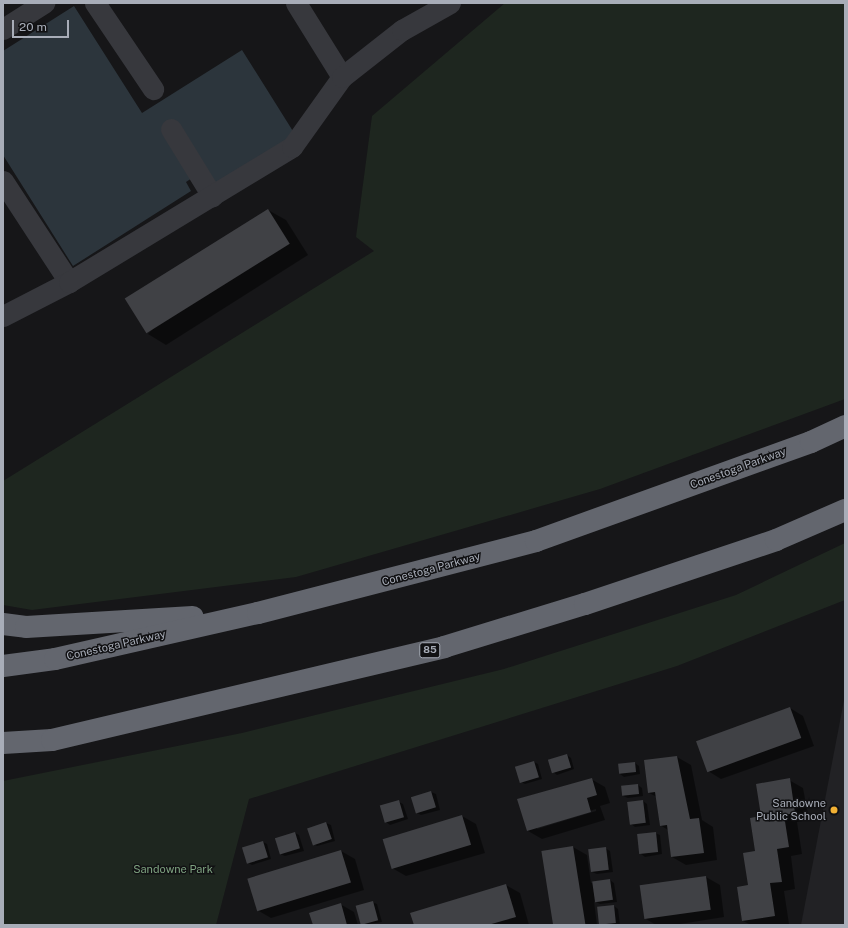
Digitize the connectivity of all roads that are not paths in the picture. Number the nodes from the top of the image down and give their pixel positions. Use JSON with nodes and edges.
{"nodes":[{"id":1,"x":44,"y":3,"type":"edge"},
{"id":2,"x":95,"y":3,"type":"edge"},
{"id":3,"x":296,"y":3,"type":"edge"},
{"id":4,"x":450,"y":3,"type":"edge"},
{"id":5,"x":3,"y":28,"type":"edge"},
{"id":6,"x":342,"y":77,"type":"junction"},
{"id":7,"x":153,"y":90,"type":"dead end"},
{"id":8,"x":171,"y":129,"type":"dead end"},
{"id":9,"x":3,"y":181,"type":"edge"},
{"id":10,"x":212,"y":196,"type":"junction"},
{"id":11,"x":69,"y":282,"type":"junction"},
{"id":12,"x":3,"y":316,"type":"edge"},
{"id":13,"x":845,"y":426,"type":"edge"},
{"id":14,"x":845,"y":510,"type":"edge"},
{"id":15,"x":258,"y":614,"type":"junction"},
{"id":16,"x":3,"y":624,"type":"edge"},
{"id":17,"x":3,"y":666,"type":"edge"},
{"id":18,"x":52,"y":740,"type":"junction"},
{"id":19,"x":3,"y":744,"type":"edge"},
{"id":20,"x":3,"y":751,"type":"edge"}],
"edges":[{"from":1,"to":5,"type":"lane"},
{"from":2,"to":7,"type":"lane"},
{"from":3,"to":6,"type":"lane"},
{"from":4,"to":6,"type":"lane"},
{"from":6,"to":10,"type":"lane"},
{"from":8,"to":10,"type":"lane"},
{"from":9,"to":11,"type":"lane"},
{"from":10,"to":11,"type":"lane"},
{"from":11,"to":12,"type":"lane"},
{"from":13,"to":15,"type":"highway","name":"Conestoga Parkway"},
{"from":14,"to":18,"type":"highway","number":"85"},
{"from":15,"to":16,"type":"highway"},
{"from":15,"to":17,"type":"highway","name":"Conestoga Parkway"},
{"from":18,"to":19,"type":"highway","number":"85"},
{"from":18,"to":20,"type":"highway"}]}
